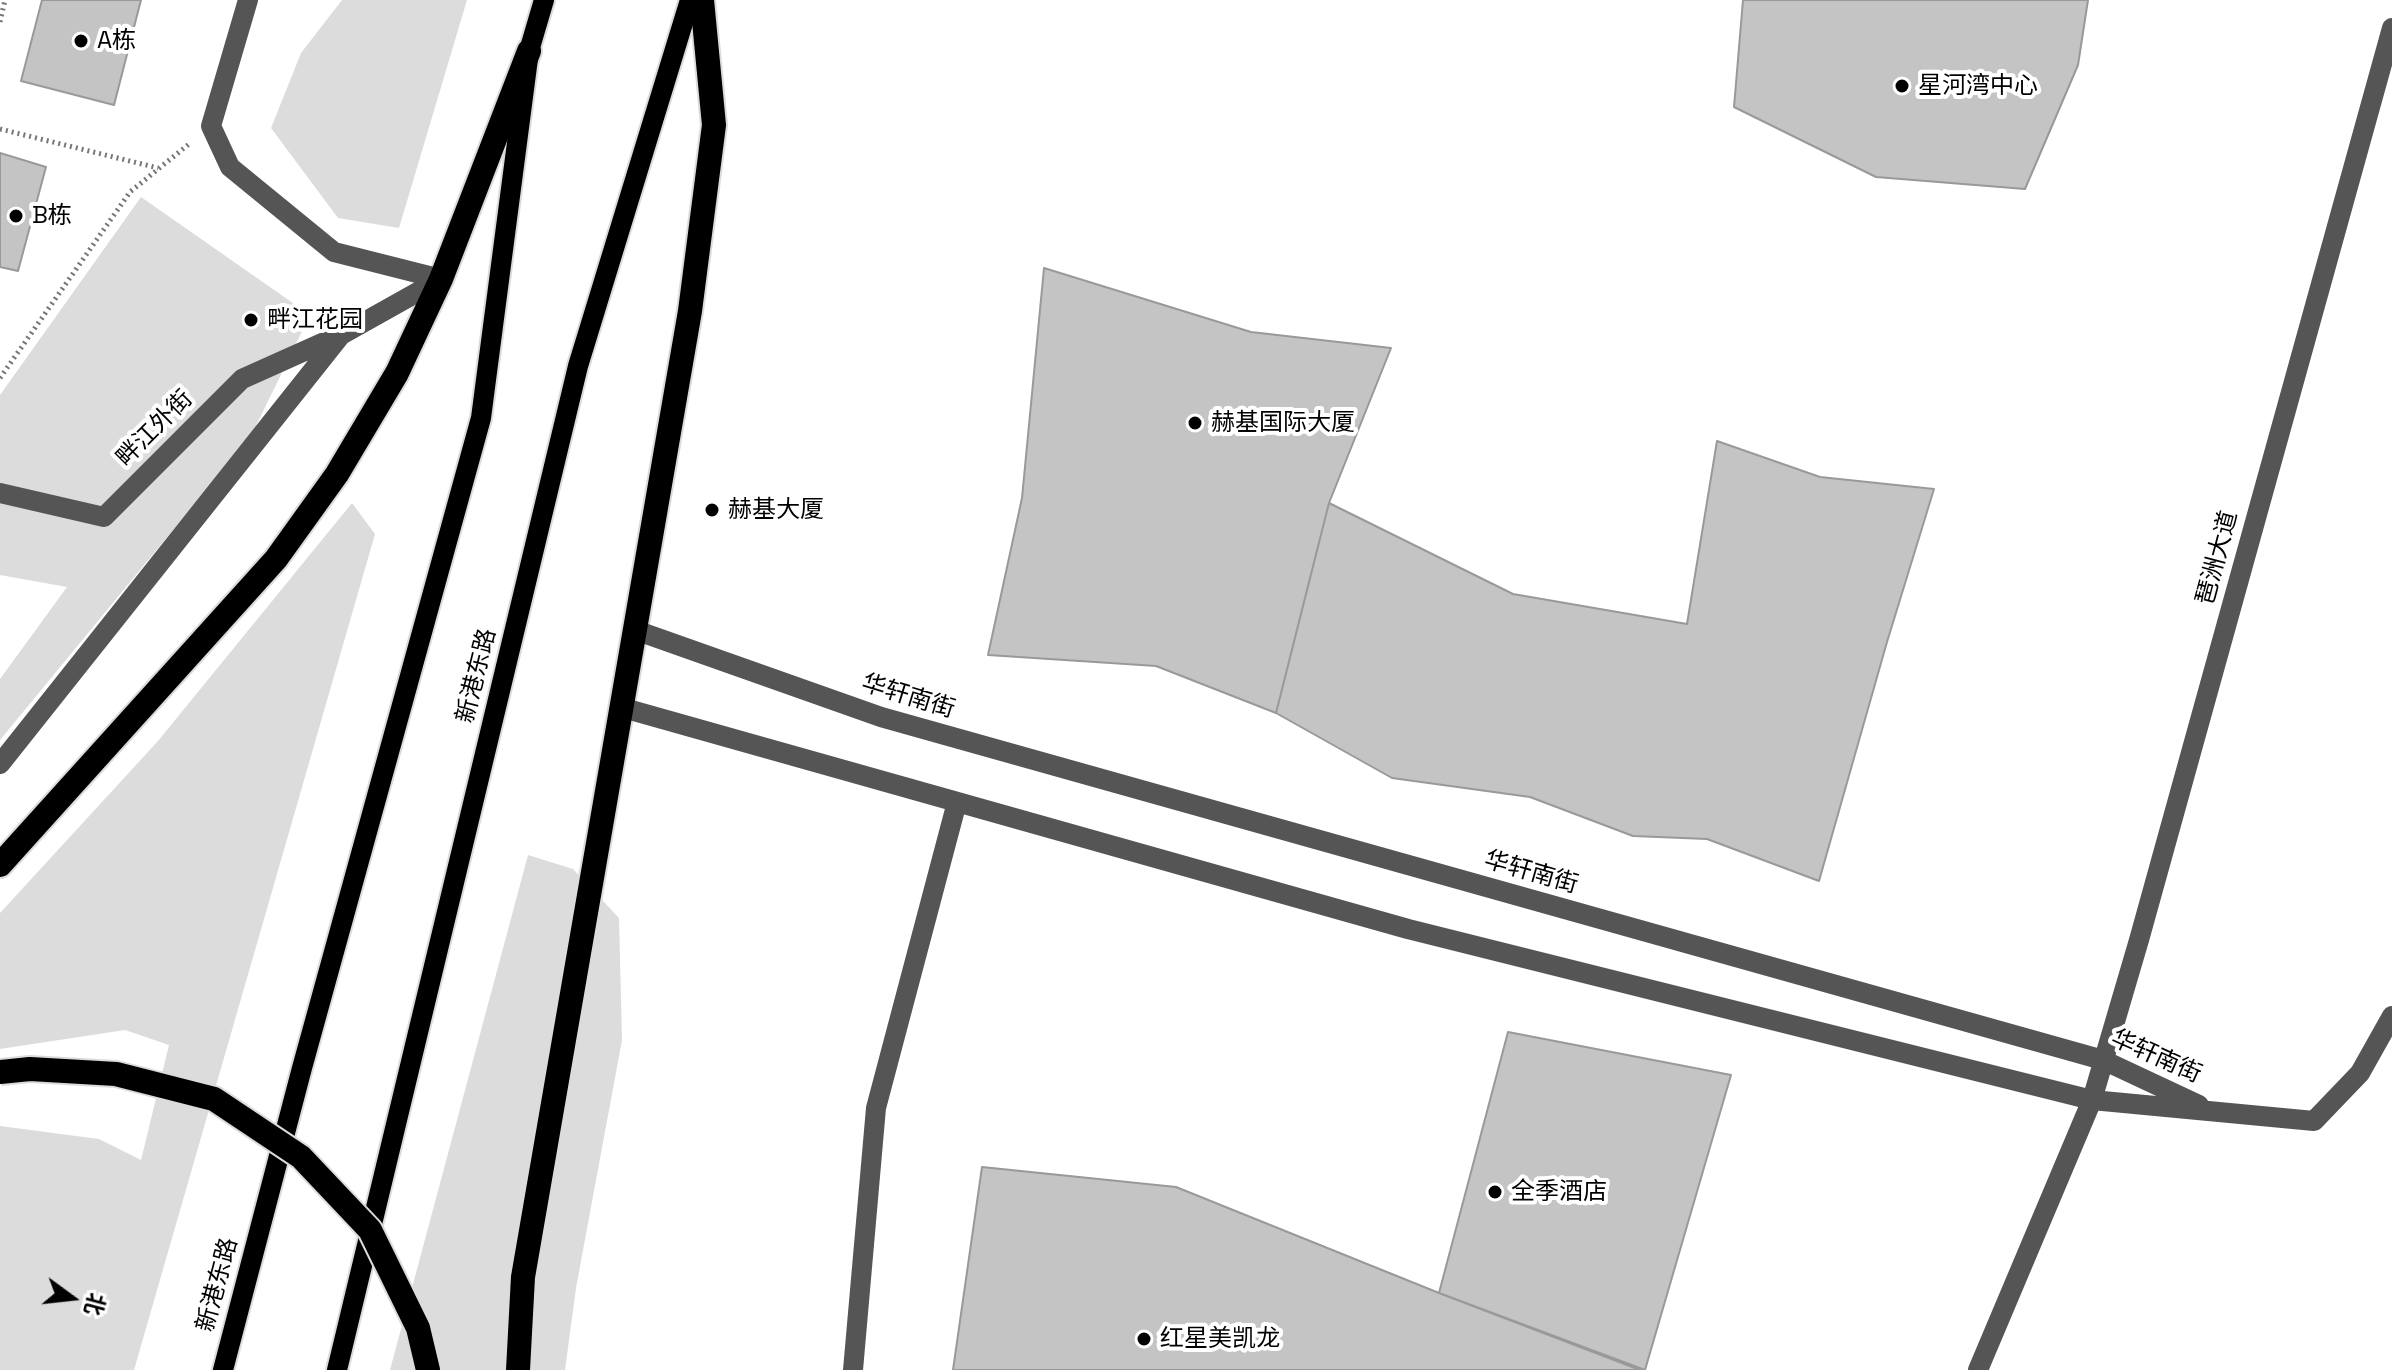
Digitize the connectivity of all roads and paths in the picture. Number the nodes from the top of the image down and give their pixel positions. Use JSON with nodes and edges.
{"nodes":[{"id":1,"x":5,"y":0,"type":"edge"},
{"id":2,"x":248,"y":0,"type":"edge"},
{"id":3,"x":544,"y":0,"type":"edge"},
{"id":4,"x":690,"y":0,"type":"edge"},
{"id":5,"x":702,"y":0,"type":"edge"},
{"id":6,"x":0,"y":22,"type":"edge"},
{"id":7,"x":2392,"y":28,"type":"edge"},
{"id":8,"x":529,"y":51,"type":"junction"},
{"id":9,"x":211,"y":126,"type":"junction"},
{"id":10,"x":0,"y":129,"type":"edge"},
{"id":11,"x":159,"y":168,"type":"junction"},
{"id":12,"x":441,"y":279,"type":"junction"},
{"id":13,"x":341,"y":335,"type":"junction"},
{"id":14,"x":0,"y":378,"type":"edge"},
{"id":15,"x":0,"y":493,"type":"edge"},
{"id":16,"x":635,"y":630,"type":"junction"},
{"id":17,"x":620,"y":707,"type":"junction"},
{"id":18,"x":0,"y":764,"type":"edge"},
{"id":19,"x":957,"y":802,"type":"junction"},
{"id":20,"x":0,"y":865,"type":"edge"},
{"id":21,"x":2392,"y":1016,"type":"edge"},
{"id":22,"x":2103,"y":1060,"type":"junction"},
{"id":23,"x":0,"y":1072,"type":"edge"},
{"id":24,"x":2092,"y":1100,"type":"junction"},
{"id":25,"x":2214,"y":1111,"type":"junction"},
{"id":26,"x":223,"y":1370,"type":"edge"},
{"id":27,"x":337,"y":1370,"type":"edge"},
{"id":28,"x":428,"y":1370,"type":"edge"},
{"id":29,"x":518,"y":1370,"type":"edge"},
{"id":30,"x":853,"y":1370,"type":"edge"},
{"id":31,"x":1978,"y":1370,"type":"edge"}],
"edges":[{"from":1,"to":6,"type":"path"},
{"from":2,"to":9,"type":"street"},
{"from":3,"to":8,"type":"main road","name":"新港东路"},
{"from":4,"to":27,"type":"main road","name":"新港东路"},
{"from":5,"to":16,"type":"highway"},
{"from":7,"to":22,"type":"street","name":"琶洲大道"},
{"from":8,"to":12,"type":"highway"},
{"from":8,"to":26,"type":"main road","name":"新港东路"},
{"from":9,"to":11,"type":"path"},
{"from":9,"to":12,"type":"street"},
{"from":10,"to":11,"type":"path"},
{"from":11,"to":14,"type":"path"},
{"from":12,"to":13,"type":"street"},
{"from":12,"to":20,"type":"highway"},
{"from":13,"to":15,"type":"street","name":"畔江外街"},
{"from":13,"to":18,"type":"street"},
{"from":16,"to":17,"type":"highway"},
{"from":16,"to":22,"type":"street","name":"华轩南街"},
{"from":17,"to":19,"type":"street","name":"华轩南街"},
{"from":17,"to":29,"type":"highway"},
{"from":19,"to":24,"type":"street","name":"华轩南街"},
{"from":19,"to":30,"type":"street"},
{"from":21,"to":25,"type":"street"},
{"from":22,"to":24,"type":"street","name":"琶洲大道"},
{"from":22,"to":25,"type":"street","name":"华轩南街"},
{"from":23,"to":28,"type":"highway","bridge":true},
{"from":24,"to":25,"type":"street","name":"华轩南街"},
{"from":24,"to":31,"type":"street","name":"琶洲大道"}]}
